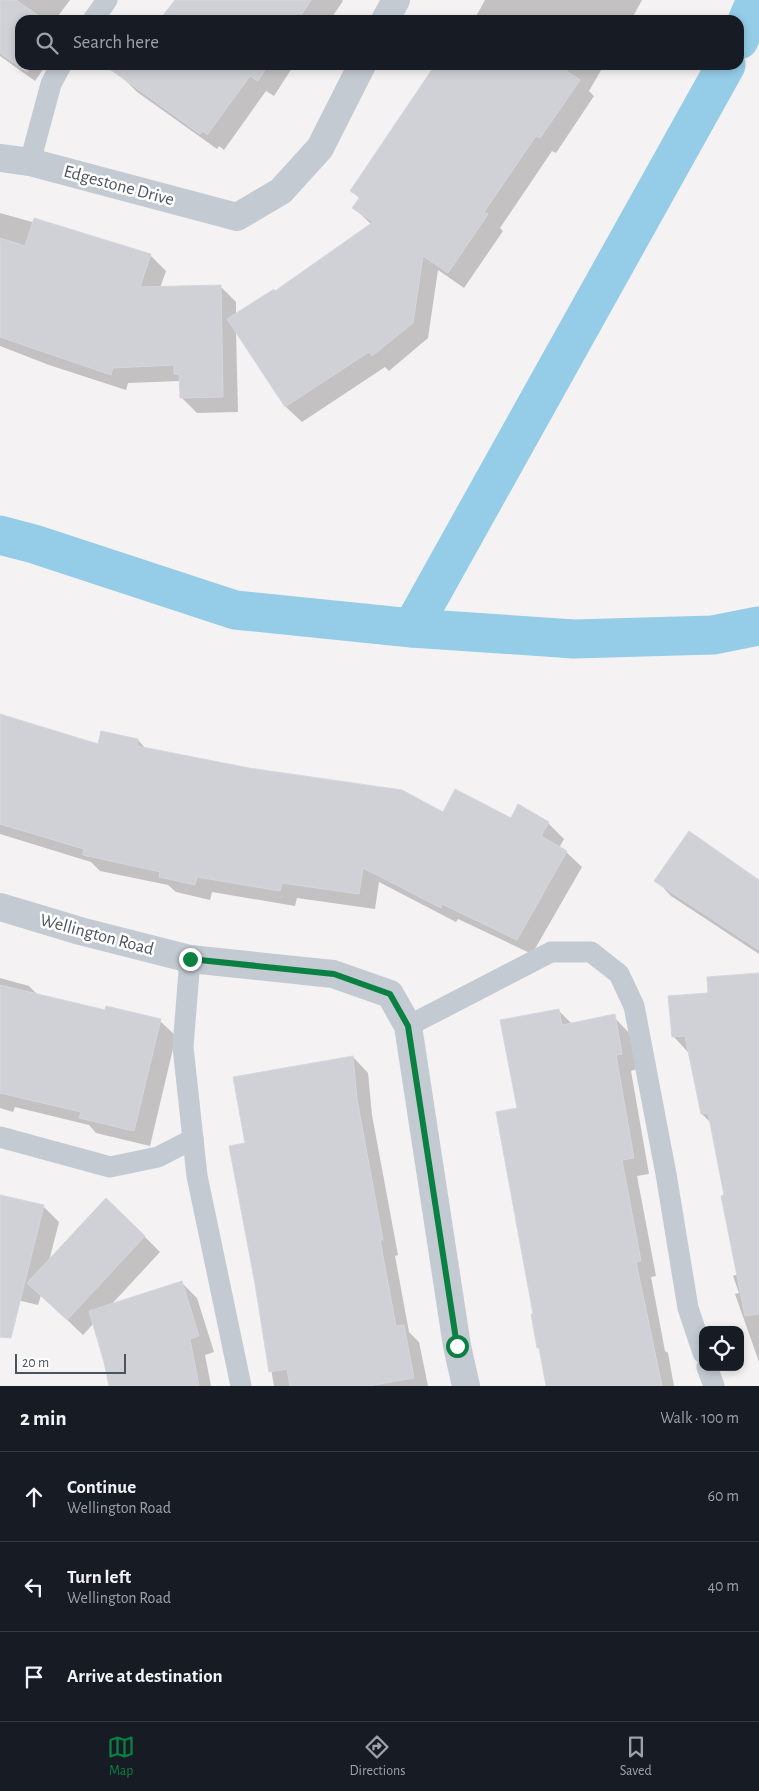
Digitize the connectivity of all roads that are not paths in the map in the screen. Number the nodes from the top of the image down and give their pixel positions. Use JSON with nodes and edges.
{"nodes":[{"id":1,"x":107,"y":0,"type":"edge"},
{"id":2,"x":396,"y":0,"type":"edge"},
{"id":3,"x":96,"y":15,"type":"edge"},
{"id":4,"x":388,"y":15,"type":"edge"},
{"id":5,"x":58,"y":70,"type":"edge"},
{"id":6,"x":359,"y":70,"type":"edge"},
{"id":7,"x":0,"y":158,"type":"edge"},
{"id":8,"x":30,"y":162,"type":"junction"},
{"id":9,"x":0,"y":907,"type":"edge"},
{"id":10,"x":190,"y":959,"type":"junction"},
{"id":11,"x":408,"y":1026,"type":"junction"},
{"id":12,"x":0,"y":1137,"type":"edge"},
{"id":13,"x":193,"y":1139,"type":"junction"},
{"id":14,"x":699,"y":1341,"type":"edge"},
{"id":15,"x":709,"y":1371,"type":"edge"},
{"id":16,"x":241,"y":1386,"type":"edge"},
{"id":17,"x":466,"y":1386,"type":"edge"},
{"id":18,"x":714,"y":1386,"type":"edge"}],
"edges":[{"from":1,"to":3,"type":"lane"},
{"from":2,"to":4,"type":"street"},
{"from":5,"to":8,"type":"lane"},
{"from":6,"to":8,"type":"street","name":"Edgestone Drive"},
{"from":7,"to":8,"type":"street","name":"Edgestone Drive"},
{"from":9,"to":10,"type":"street","name":"Wellington Road"},
{"from":10,"to":11,"type":"street","name":"Wellington Road"},
{"from":10,"to":13,"type":"lane"},
{"from":11,"to":14,"type":"lane"},
{"from":11,"to":17,"type":"street","name":"Wellington Road"},
{"from":12,"to":13,"type":"lane"},
{"from":13,"to":16,"type":"lane"},
{"from":15,"to":18,"type":"lane"}]}
